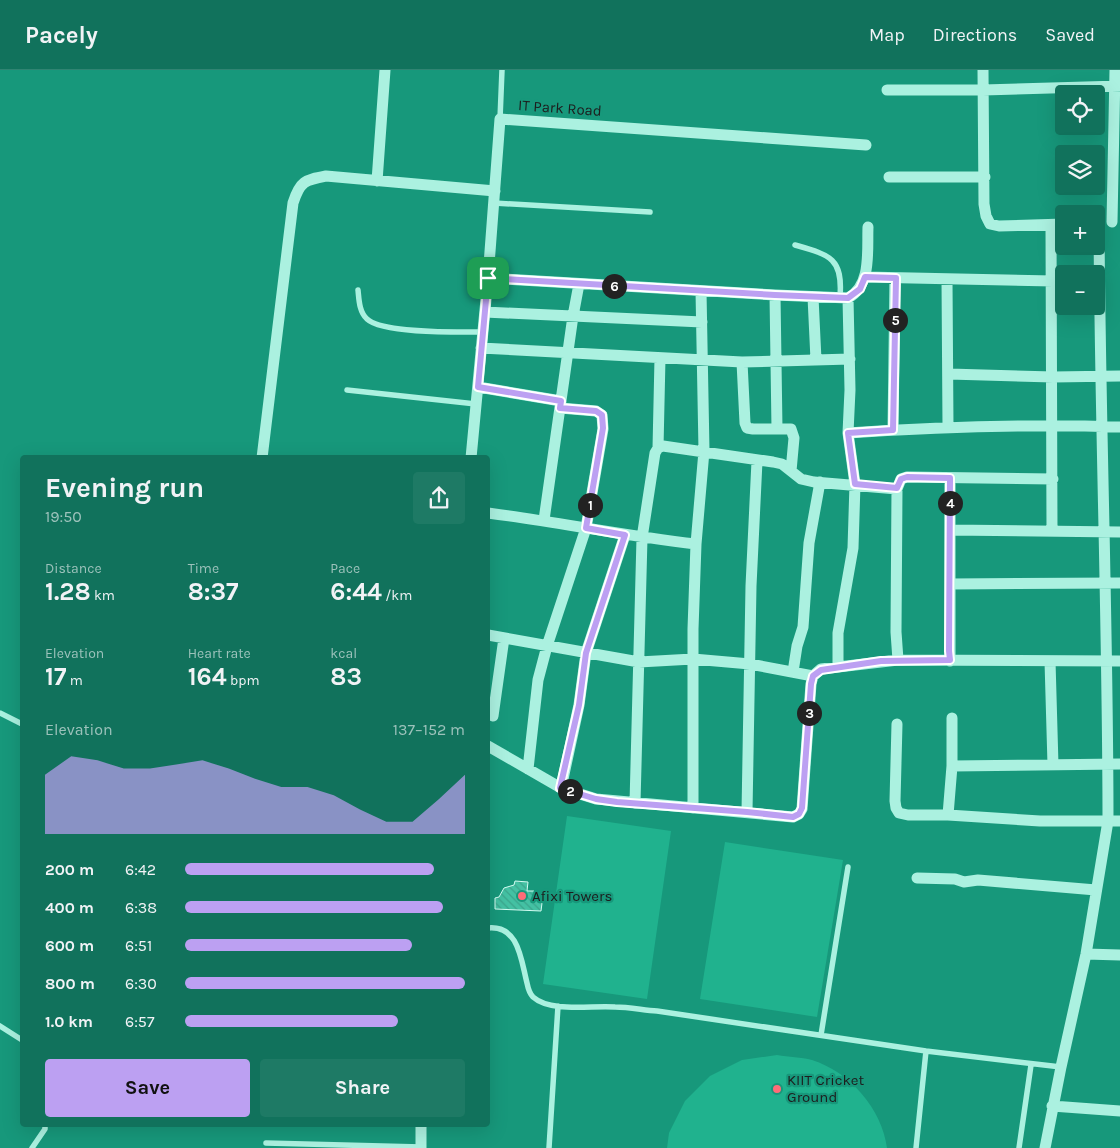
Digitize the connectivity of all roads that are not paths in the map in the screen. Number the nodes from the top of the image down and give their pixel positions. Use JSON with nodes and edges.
{"nodes":[{"id":1,"x":386,"y":70,"type":"edge"},
{"id":2,"x":502,"y":70,"type":"edge"},
{"id":3,"x":984,"y":70,"type":"edge"},
{"id":4,"x":1114,"y":70,"type":"edge"},
{"id":5,"x":1117,"y":86,"type":"edge"},
{"id":6,"x":887,"y":90,"type":"dead end"},
{"id":7,"x":983,"y":90,"type":"junction"},
{"id":8,"x":500,"y":119,"type":"junction"},
{"id":9,"x":866,"y":145,"type":"dead end"},
{"id":10,"x":1116,"y":154,"type":"edge"},
{"id":11,"x":984,"y":176,"type":"junction"},
{"id":12,"x":889,"y":177,"type":"dead end"},
{"id":13,"x":377,"y":181,"type":"junction"},
{"id":14,"x":495,"y":191,"type":"junction"},
{"id":15,"x":494,"y":203,"type":"junction"},
{"id":16,"x":650,"y":212,"type":"dead end"},
{"id":17,"x":1116,"y":222,"type":"edge"},
{"id":18,"x":1051,"y":225,"type":"junction"},
{"id":19,"x":1055,"y":225,"type":"edge"},
{"id":20,"x":868,"y":226,"type":"dead end"},
{"id":21,"x":795,"y":245,"type":"dead end"},
{"id":22,"x":1098,"y":255,"type":"edge"},
{"id":23,"x":865,"y":277,"type":"junction"},
{"id":24,"x":488,"y":278,"type":"junction"},
{"id":25,"x":896,"y":278,"type":"junction"},
{"id":26,"x":947,"y":280,"type":"junction"},
{"id":27,"x":1053,"y":281,"type":"junction"},
{"id":28,"x":579,"y":284,"type":"junction"},
{"id":29,"x":358,"y":290,"type":"dead end"},
{"id":30,"x":702,"y":291,"type":"junction"},
{"id":31,"x":775,"y":295,"type":"junction"},
{"id":32,"x":812,"y":296,"type":"junction"},
{"id":33,"x":844,"y":298,"type":"junction"},
{"id":34,"x":485,"y":312,"type":"junction"},
{"id":35,"x":573,"y":316,"type":"junction"},
{"id":36,"x":702,"y":322,"type":"junction"},
{"id":37,"x":483,"y":332,"type":"junction"},
{"id":38,"x":481,"y":348,"type":"junction"},
{"id":39,"x":568,"y":353,"type":"junction"},
{"id":40,"x":660,"y":358,"type":"junction"},
{"id":41,"x":850,"y":358,"type":"junction"},
{"id":42,"x":702,"y":360,"type":"junction"},
{"id":43,"x":816,"y":360,"type":"junction"},
{"id":44,"x":776,"y":361,"type":"junction"},
{"id":45,"x":742,"y":362,"type":"junction"},
{"id":46,"x":948,"y":374,"type":"junction"},
{"id":47,"x":1100,"y":376,"type":"junction"},
{"id":48,"x":1120,"y":376,"type":"edge"},
{"id":49,"x":1053,"y":377,"type":"junction"},
{"id":50,"x":478,"y":387,"type":"junction"},
{"id":51,"x":347,"y":390,"type":"dead end"},
{"id":52,"x":476,"y":404,"type":"junction"},
{"id":53,"x":560,"y":404,"type":"junction"},
{"id":54,"x":1053,"y":425,"type":"junction"},
{"id":55,"x":1102,"y":426,"type":"junction"},
{"id":56,"x":948,"y":427,"type":"junction"},
{"id":57,"x":1120,"y":427,"type":"edge"},
{"id":58,"x":777,"y":428,"type":"junction"},
{"id":59,"x":893,"y":430,"type":"junction"},
{"id":60,"x":848,"y":433,"type":"junction"},
{"id":61,"x":658,"y":448,"type":"junction"},
{"id":62,"x":704,"y":451,"type":"junction"},
{"id":63,"x":262,"y":455,"type":"edge"},
{"id":64,"x":471,"y":455,"type":"edge"},
{"id":65,"x":757,"y":461,"type":"junction"},
{"id":66,"x":791,"y":471,"type":"junction"},
{"id":67,"x":950,"y":478,"type":"junction"},
{"id":68,"x":1053,"y":478,"type":"junction"},
{"id":69,"x":820,"y":482,"type":"junction"},
{"id":70,"x":855,"y":484,"type":"junction"},
{"id":71,"x":897,"y":488,"type":"junction"},
{"id":72,"x":490,"y":514,"type":"edge"},
{"id":73,"x":544,"y":520,"type":"junction"},
{"id":74,"x":586,"y":528,"type":"junction"},
{"id":75,"x":950,"y":530,"type":"junction"},
{"id":76,"x":1052,"y":531,"type":"junction"},
{"id":77,"x":1104,"y":532,"type":"junction"},
{"id":78,"x":1120,"y":532,"type":"edge"},
{"id":79,"x":625,"y":535,"type":"junction"},
{"id":80,"x":642,"y":538,"type":"junction"},
{"id":81,"x":696,"y":544,"type":"junction"},
{"id":82,"x":1105,"y":583,"type":"junction"},
{"id":83,"x":1120,"y":583,"type":"edge"},
{"id":84,"x":950,"y":584,"type":"junction"},
{"id":85,"x":490,"y":636,"type":"edge"},
{"id":86,"x":504,"y":638,"type":"junction"},
{"id":87,"x":546,"y":646,"type":"junction"},
{"id":88,"x":586,"y":653,"type":"junction"},
{"id":89,"x":693,"y":660,"type":"junction"},
{"id":90,"x":898,"y":660,"type":"junction"},
{"id":91,"x":950,"y":660,"type":"junction"},
{"id":92,"x":1107,"y":660,"type":"junction"},
{"id":93,"x":1050,"y":661,"type":"junction"},
{"id":94,"x":1120,"y":661,"type":"edge"},
{"id":95,"x":639,"y":662,"type":"junction"},
{"id":96,"x":750,"y":664,"type":"junction"},
{"id":97,"x":838,"y":667,"type":"junction"},
{"id":98,"x":793,"y":672,"type":"junction"},
{"id":99,"x":813,"y":676,"type":"junction"},
{"id":100,"x":0,"y":713,"type":"edge"},
{"id":101,"x":494,"y":716,"type":"dead end"},
{"id":102,"x":952,"y":718,"type":"dead end"},
{"id":103,"x":20,"y":723,"type":"edge"},
{"id":104,"x":896,"y":724,"type":"dead end"},
{"id":105,"x":490,"y":747,"type":"edge"},
{"id":106,"x":1120,"y":764,"type":"edge"},
{"id":107,"x":1053,"y":765,"type":"junction"},
{"id":108,"x":1108,"y":765,"type":"junction"},
{"id":109,"x":952,"y":766,"type":"junction"},
{"id":110,"x":528,"y":769,"type":"junction"},
{"id":111,"x":560,"y":788,"type":"junction"},
{"id":112,"x":635,"y":803,"type":"junction"},
{"id":113,"x":693,"y":808,"type":"junction"},
{"id":114,"x":747,"y":812,"type":"junction"},
{"id":115,"x":948,"y":815,"type":"junction"},
{"id":116,"x":1120,"y":820,"type":"edge"},
{"id":117,"x":1108,"y":821,"type":"junction"},
{"id":118,"x":848,"y":867,"type":"dead end"},
{"id":119,"x":917,"y":878,"type":"dead end"},
{"id":120,"x":1096,"y":890,"type":"junction"},
{"id":121,"x":490,"y":928,"type":"edge"},
{"id":122,"x":1086,"y":954,"type":"junction"},
{"id":123,"x":1120,"y":955,"type":"edge"},
{"id":124,"x":558,"y":1006,"type":"junction"},
{"id":125,"x":0,"y":1026,"type":"edge"},
{"id":126,"x":821,"y":1035,"type":"junction"},
{"id":127,"x":20,"y":1039,"type":"edge"},
{"id":128,"x":926,"y":1051,"type":"junction"},
{"id":129,"x":1031,"y":1065,"type":"junction"},
{"id":130,"x":1061,"y":1067,"type":"junction"},
{"id":131,"x":1052,"y":1106,"type":"junction"},
{"id":132,"x":1120,"y":1111,"type":"edge"},
{"id":133,"x":45,"y":1127,"type":"edge"},
{"id":134,"x":421,"y":1127,"type":"edge"},
{"id":135,"x":266,"y":1143,"type":"dead end"},
{"id":136,"x":421,"y":1147,"type":"edge"},
{"id":137,"x":32,"y":1148,"type":"edge"},
{"id":138,"x":549,"y":1148,"type":"edge"},
{"id":139,"x":916,"y":1148,"type":"edge"},
{"id":140,"x":1019,"y":1148,"type":"edge"},
{"id":141,"x":1046,"y":1148,"type":"edge"}],
"edges":[{"from":1,"to":13,"type":"street"},
{"from":2,"to":8,"type":"lane"},
{"from":3,"to":7,"type":"street"},
{"from":4,"to":5,"type":"street"},
{"from":5,"to":7,"type":"street"},
{"from":5,"to":10,"type":"street"},
{"from":6,"to":7,"type":"street"},
{"from":7,"to":11,"type":"street"},
{"from":8,"to":9,"type":"street","name":"IT Park Road"},
{"from":8,"to":14,"type":"street","name":"IT Park Road"},
{"from":10,"to":17,"type":"street"},
{"from":11,"to":12,"type":"street"},
{"from":11,"to":18,"type":"street"},
{"from":13,"to":14,"type":"street"},
{"from":13,"to":63,"type":"street"},
{"from":14,"to":15,"type":"street","name":"IT Park Road"},
{"from":15,"to":16,"type":"lane"},
{"from":15,"to":24,"type":"street","name":"IT Park Road"},
{"from":18,"to":19,"type":"street"},
{"from":18,"to":27,"type":"street"},
{"from":20,"to":23,"type":"street"},
{"from":21,"to":33,"type":"lane"},
{"from":22,"to":47,"type":"street"},
{"from":23,"to":25,"type":"street"},
{"from":23,"to":33,"type":"street"},
{"from":24,"to":28,"type":"street"},
{"from":24,"to":34,"type":"street","name":"IT Park Road"},
{"from":25,"to":26,"type":"street"},
{"from":25,"to":59,"type":"street"},
{"from":26,"to":27,"type":"street"},
{"from":26,"to":46,"type":"street"},
{"from":27,"to":49,"type":"street"},
{"from":28,"to":30,"type":"street"},
{"from":28,"to":35,"type":"street"},
{"from":29,"to":37,"type":"lane"},
{"from":30,"to":31,"type":"street"},
{"from":30,"to":36,"type":"street"},
{"from":31,"to":32,"type":"street"},
{"from":31,"to":44,"type":"street"},
{"from":32,"to":33,"type":"street"},
{"from":32,"to":43,"type":"street"},
{"from":33,"to":41,"type":"street"},
{"from":34,"to":35,"type":"street"},
{"from":34,"to":37,"type":"street","name":"IT Park Road"},
{"from":35,"to":36,"type":"street"},
{"from":35,"to":39,"type":"street"},
{"from":36,"to":42,"type":"street"},
{"from":37,"to":38,"type":"street","name":"IT Park Road"},
{"from":38,"to":39,"type":"street"},
{"from":38,"to":50,"type":"street","name":"IT Park Road"},
{"from":39,"to":40,"type":"street"},
{"from":39,"to":53,"type":"street"},
{"from":40,"to":42,"type":"street"},
{"from":40,"to":61,"type":"street"},
{"from":41,"to":43,"type":"street"},
{"from":41,"to":60,"type":"street"},
{"from":42,"to":45,"type":"street"},
{"from":42,"to":62,"type":"street"},
{"from":43,"to":44,"type":"street"},
{"from":44,"to":45,"type":"street"},
{"from":44,"to":58,"type":"street"},
{"from":45,"to":58,"type":"street"},
{"from":46,"to":49,"type":"street"},
{"from":46,"to":56,"type":"street"},
{"from":47,"to":48,"type":"street"},
{"from":47,"to":49,"type":"street"},
{"from":47,"to":55,"type":"street"},
{"from":49,"to":54,"type":"street"},
{"from":50,"to":52,"type":"street","name":"IT Park Road"},
{"from":50,"to":53,"type":"street"},
{"from":51,"to":52,"type":"lane"},
{"from":52,"to":64,"type":"street","name":"IT Park Road"},
{"from":53,"to":73,"type":"street"},
{"from":53,"to":74,"type":"street"},
{"from":54,"to":55,"type":"street"},
{"from":54,"to":56,"type":"street"},
{"from":54,"to":68,"type":"street"},
{"from":55,"to":57,"type":"street"},
{"from":55,"to":77,"type":"street"},
{"from":56,"to":59,"type":"street"},
{"from":58,"to":66,"type":"street"},
{"from":59,"to":60,"type":"street"},
{"from":60,"to":70,"type":"street"},
{"from":61,"to":62,"type":"street"},
{"from":61,"to":80,"type":"street"},
{"from":62,"to":65,"type":"street"},
{"from":62,"to":81,"type":"street"},
{"from":65,"to":66,"type":"street"},
{"from":65,"to":96,"type":"street"},
{"from":66,"to":69,"type":"street"},
{"from":67,"to":68,"type":"street"},
{"from":67,"to":71,"type":"street"},
{"from":67,"to":75,"type":"street"},
{"from":68,"to":76,"type":"street"},
{"from":69,"to":70,"type":"street"},
{"from":69,"to":98,"type":"street"},
{"from":70,"to":71,"type":"street"},
{"from":70,"to":97,"type":"street"},
{"from":71,"to":90,"type":"street"},
{"from":72,"to":73,"type":"street"},
{"from":73,"to":74,"type":"street"},
{"from":74,"to":79,"type":"street"},
{"from":74,"to":87,"type":"street"},
{"from":75,"to":76,"type":"street"},
{"from":75,"to":84,"type":"street"},
{"from":76,"to":77,"type":"street"},
{"from":77,"to":78,"type":"street"},
{"from":77,"to":82,"type":"street"},
{"from":79,"to":80,"type":"street"},
{"from":79,"to":88,"type":"street"},
{"from":80,"to":81,"type":"street"},
{"from":80,"to":95,"type":"street"},
{"from":81,"to":89,"type":"street"},
{"from":82,"to":83,"type":"street"},
{"from":82,"to":84,"type":"street"},
{"from":82,"to":92,"type":"street"},
{"from":84,"to":91,"type":"street"},
{"from":85,"to":86,"type":"street"},
{"from":86,"to":87,"type":"street"},
{"from":86,"to":101,"type":"street"},
{"from":87,"to":88,"type":"street"},
{"from":87,"to":110,"type":"street"},
{"from":88,"to":95,"type":"street"},
{"from":88,"to":111,"type":"street"},
{"from":89,"to":95,"type":"street"},
{"from":89,"to":96,"type":"street"},
{"from":89,"to":113,"type":"street"},
{"from":90,"to":91,"type":"street"},
{"from":90,"to":97,"type":"street"},
{"from":91,"to":93,"type":"street"},
{"from":92,"to":93,"type":"street"},
{"from":92,"to":94,"type":"street"},
{"from":92,"to":108,"type":"street"},
{"from":93,"to":107,"type":"street"},
{"from":95,"to":112,"type":"street"},
{"from":96,"to":98,"type":"street"},
{"from":96,"to":114,"type":"street"},
{"from":97,"to":99,"type":"street"},
{"from":98,"to":99,"type":"street"},
{"from":99,"to":114,"type":"street"},
{"from":100,"to":103,"type":"lane"},
{"from":102,"to":109,"type":"street"},
{"from":104,"to":115,"type":"street"},
{"from":105,"to":110,"type":"street"},
{"from":106,"to":108,"type":"street"},
{"from":107,"to":108,"type":"street"},
{"from":107,"to":109,"type":"street"},
{"from":108,"to":117,"type":"street"},
{"from":109,"to":115,"type":"street"},
{"from":110,"to":111,"type":"street"},
{"from":111,"to":112,"type":"street"},
{"from":112,"to":113,"type":"street"},
{"from":113,"to":114,"type":"street"},
{"from":115,"to":117,"type":"street"},
{"from":116,"to":117,"type":"street"},
{"from":117,"to":120,"type":"street"},
{"from":118,"to":126,"type":"lane"},
{"from":119,"to":120,"type":"street"},
{"from":120,"to":122,"type":"street"},
{"from":121,"to":124,"type":"lane"},
{"from":122,"to":123,"type":"street"},
{"from":122,"to":130,"type":"street"},
{"from":124,"to":126,"type":"lane"},
{"from":124,"to":138,"type":"lane"},
{"from":125,"to":127,"type":"lane"},
{"from":126,"to":128,"type":"lane"},
{"from":128,"to":129,"type":"lane"},
{"from":128,"to":139,"type":"lane"},
{"from":129,"to":130,"type":"lane"},
{"from":129,"to":140,"type":"lane"},
{"from":130,"to":131,"type":"street"},
{"from":131,"to":132,"type":"street"},
{"from":131,"to":141,"type":"street"},
{"from":133,"to":137,"type":"lane"},
{"from":134,"to":136,"type":"street"},
{"from":135,"to":136,"type":"lane"}]}
